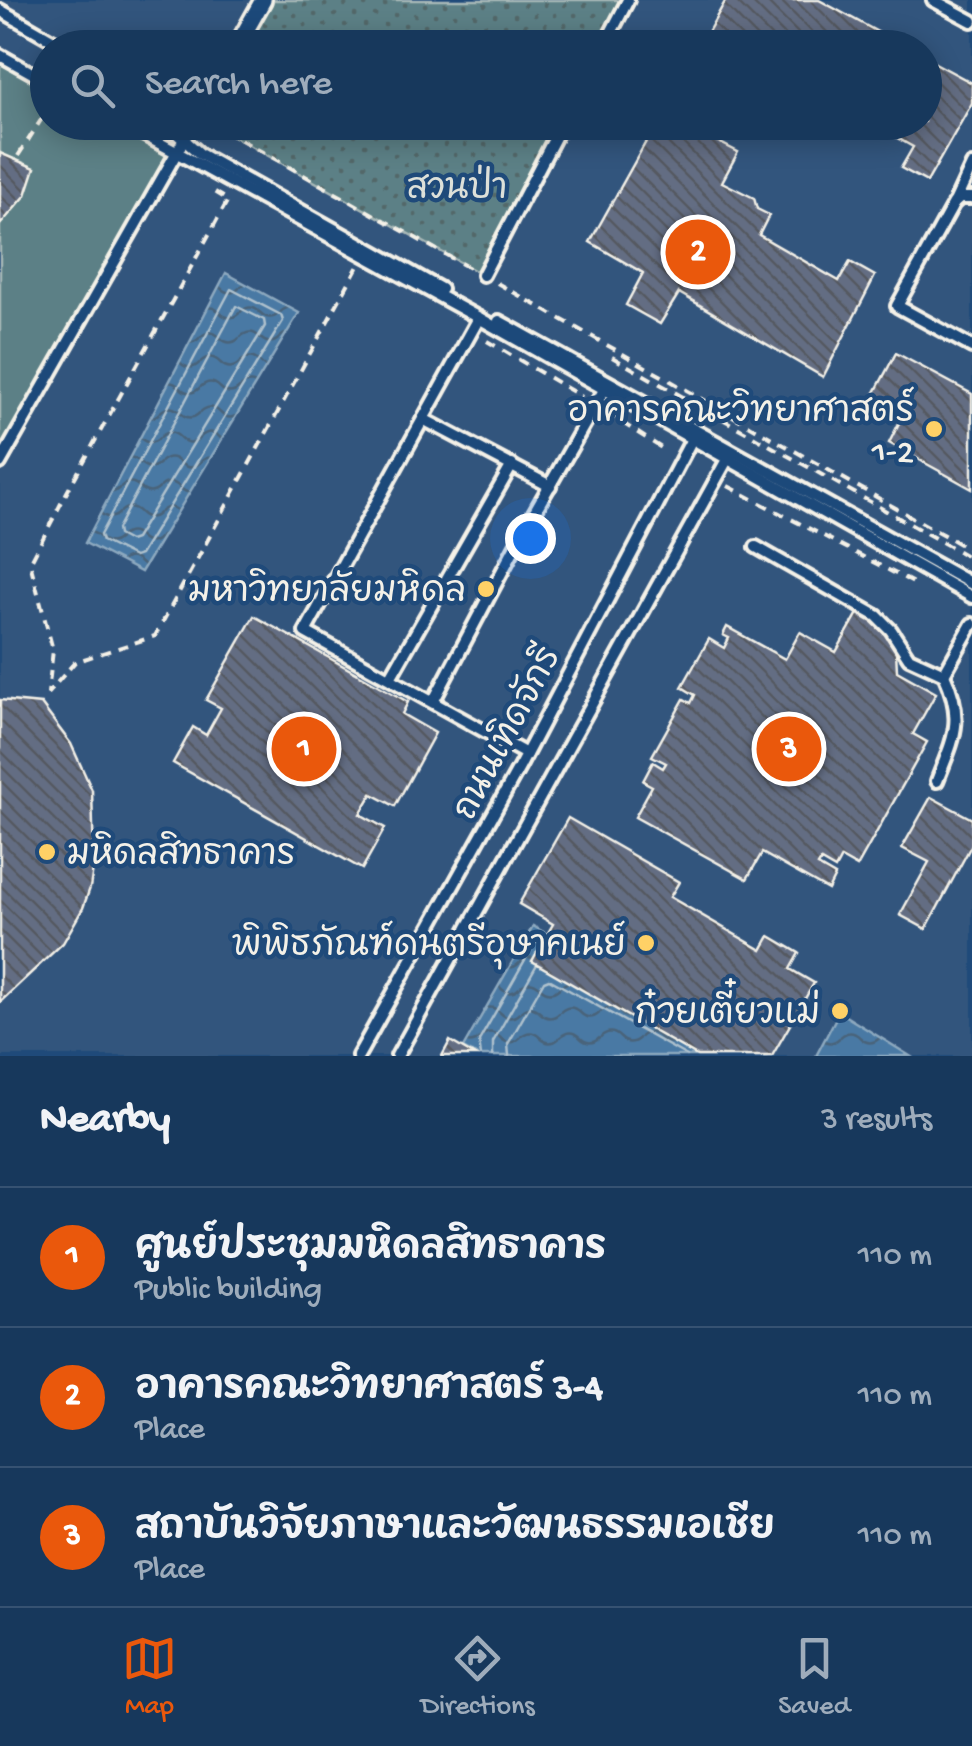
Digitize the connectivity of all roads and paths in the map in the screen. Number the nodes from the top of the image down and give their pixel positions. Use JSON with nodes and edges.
{"nodes":[{"id":1,"x":263,"y":0,"type":"edge"},
{"id":2,"x":628,"y":0,"type":"edge"},
{"id":3,"x":934,"y":0,"type":"edge"},
{"id":4,"x":0,"y":10,"type":"edge"},
{"id":5,"x":972,"y":21,"type":"edge"},
{"id":6,"x":35,"y":30,"type":"edge"},
{"id":7,"x":246,"y":30,"type":"edge"},
{"id":8,"x":612,"y":30,"type":"edge"},
{"id":9,"x":0,"y":55,"type":"edge"},
{"id":10,"x":30,"y":72,"type":"edge"},
{"id":11,"x":30,"y":137,"type":"edge"},
{"id":12,"x":152,"y":140,"type":"edge"},
{"id":13,"x":184,"y":140,"type":"joint"},
{"id":14,"x":554,"y":140,"type":"edge"},
{"id":15,"x":177,"y":154,"type":"junction"},
{"id":16,"x":18,"y":156,"type":"dead end"},
{"id":17,"x":972,"y":165,"type":"edge"},
{"id":18,"x":204,"y":186,"type":"dead end"},
{"id":19,"x":972,"y":198,"type":"edge"},
{"id":20,"x":954,"y":203,"type":"junction"},
{"id":21,"x":357,"y":266,"type":"dead end"},
{"id":22,"x":483,"y":275,"type":"dead end"},
{"id":23,"x":479,"y":318,"type":"junction"},
{"id":24,"x":472,"y":333,"type":"junction"},
{"id":25,"x":972,"y":347,"type":"edge"},
{"id":26,"x":612,"y":358,"type":"dead end"},
{"id":27,"x":604,"y":390,"type":"junction"},
{"id":28,"x":595,"y":405,"type":"junction"},
{"id":29,"x":423,"y":419,"type":"junction"},
{"id":30,"x":746,"y":424,"type":"dead end"},
{"id":31,"x":695,"y":435,"type":"junction"},
{"id":32,"x":666,"y":452,"type":"dead end"},
{"id":33,"x":730,"y":455,"type":"junction"},
{"id":34,"x":0,"y":463,"type":"edge"},
{"id":35,"x":512,"y":466,"type":"junction"},
{"id":36,"x":550,"y":486,"type":"junction"},
{"id":37,"x":726,"y":486,"type":"dead end"},
{"id":38,"x":756,"y":547,"type":"dead end"},
{"id":39,"x":972,"y":551,"type":"edge"},
{"id":40,"x":972,"y":558,"type":"edge"},
{"id":41,"x":972,"y":584,"type":"edge"},
{"id":42,"x":932,"y":593,"type":"dead end"},
{"id":43,"x":972,"y":596,"type":"edge"},
{"id":44,"x":972,"y":624,"type":"edge"},
{"id":45,"x":944,"y":674,"type":"junction"},
{"id":46,"x":390,"y":678,"type":"junction"},
{"id":47,"x":433,"y":702,"type":"junction"},
{"id":48,"x":526,"y":754,"type":"junction"},
{"id":49,"x":937,"y":781,"type":"dead end"},
{"id":50,"x":358,"y":1056,"type":"edge"},
{"id":51,"x":397,"y":1056,"type":"edge"}],
"edges":[{"from":1,"to":7,"type":"street"},
{"from":2,"to":8,"type":"lane"},
{"from":3,"to":5,"type":"lane"},
{"from":4,"to":6,"type":"lane"},
{"from":9,"to":10,"type":"lane"},
{"from":11,"to":16,"type":"path"},
{"from":12,"to":15,"type":"lane"},
{"from":13,"to":15,"type":"lane"},
{"from":13,"to":31,"type":"lane"},
{"from":14,"to":22,"type":"lane"},
{"from":15,"to":23,"type":"lane"},
{"from":15,"to":34,"type":"lane"},
{"from":17,"to":20,"type":"lane"},
{"from":18,"to":21,"type":"path"},
{"from":19,"to":20,"type":"lane"},
{"from":20,"to":25,"type":"lane"},
{"from":23,"to":24,"type":"lane"},
{"from":23,"to":27,"type":"lane"},
{"from":24,"to":28,"type":"path"},
{"from":24,"to":29,"type":"lane"},
{"from":26,"to":40,"type":"path"},
{"from":27,"to":28,"type":"lane"},
{"from":27,"to":31,"type":"lane"},
{"from":28,"to":32,"type":"path"},
{"from":28,"to":36,"type":"lane"},
{"from":29,"to":35,"type":"lane"},
{"from":29,"to":46,"type":"lane"},
{"from":30,"to":39,"type":"path"},
{"from":31,"to":33,"type":"lane"},
{"from":31,"to":48,"type":"lane","name":"ถนนเทิดจักรี"},
{"from":33,"to":41,"type":"lane"},
{"from":33,"to":43,"type":"lane"},
{"from":33,"to":51,"type":"lane","name":"ถนนเทิดจักรี"},
{"from":35,"to":36,"type":"lane"},
{"from":35,"to":46,"type":"lane"},
{"from":36,"to":47,"type":"lane"},
{"from":37,"to":42,"type":"path"},
{"from":38,"to":45,"type":"lane"},
{"from":44,"to":45,"type":"lane"},
{"from":45,"to":49,"type":"lane"},
{"from":46,"to":47,"type":"lane"},
{"from":47,"to":48,"type":"lane"},
{"from":48,"to":50,"type":"lane","name":"ถนนเทิดจักรี"}]}
